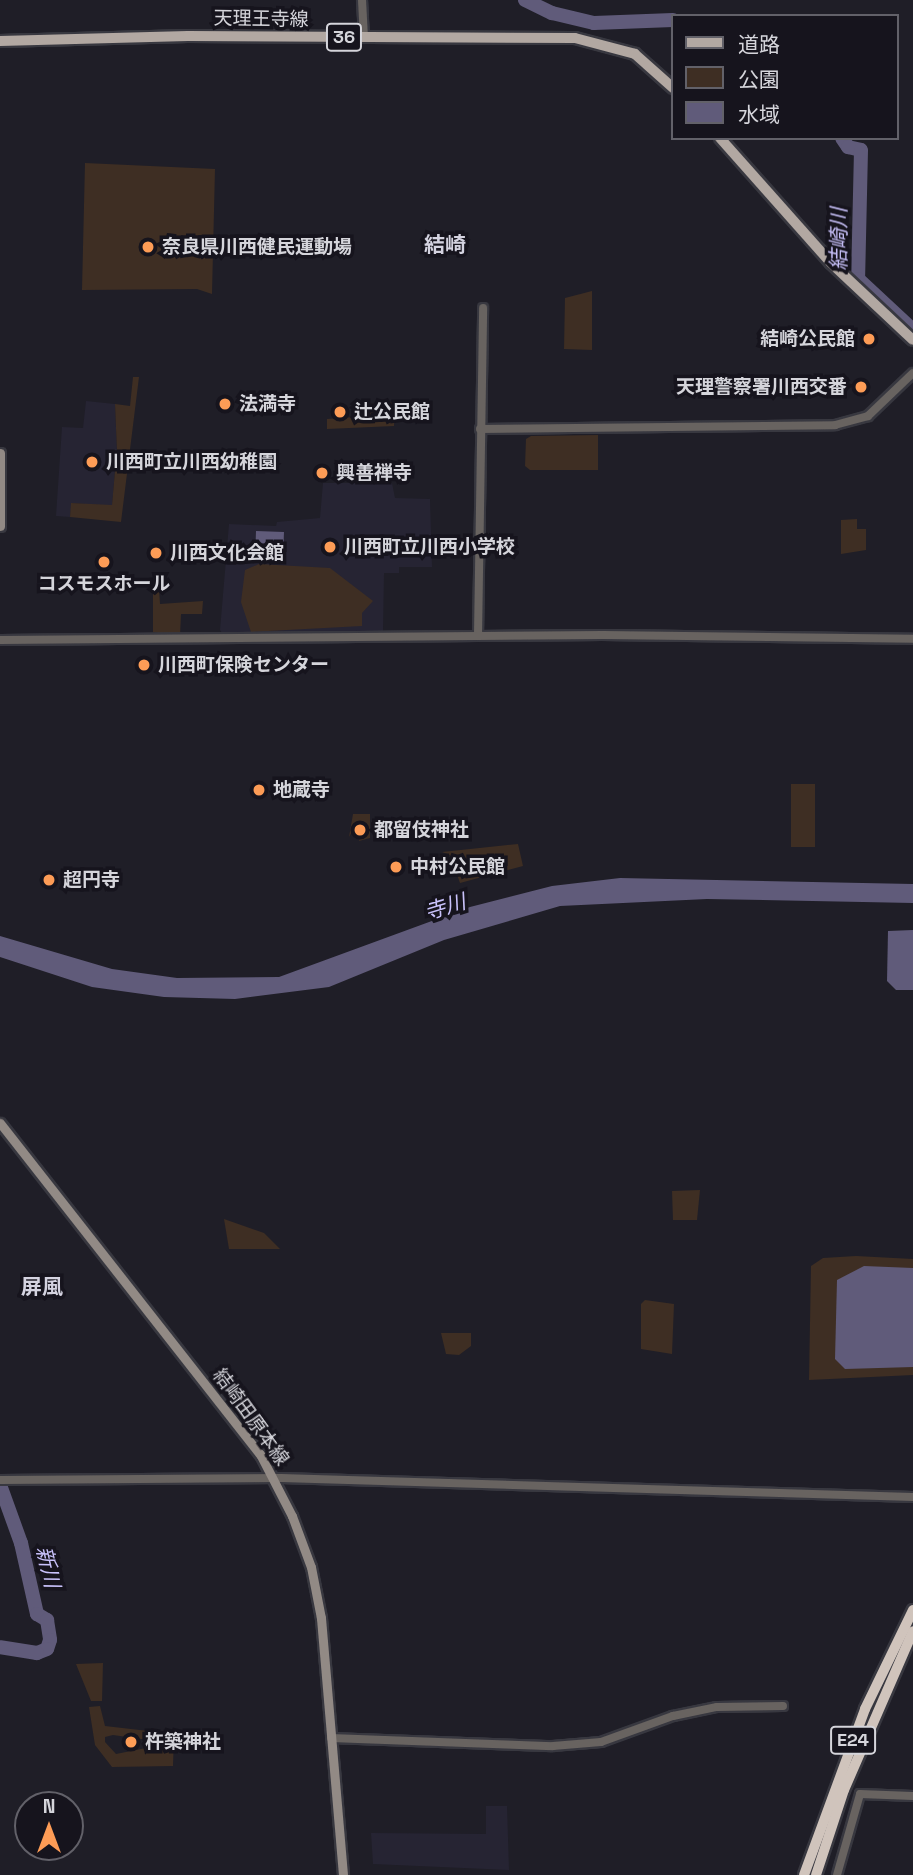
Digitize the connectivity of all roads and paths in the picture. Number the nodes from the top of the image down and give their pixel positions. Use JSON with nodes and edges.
{"nodes":[{"id":1,"x":362,"y":0,"type":"edge"},
{"id":2,"x":364,"y":37,"type":"junction"},
{"id":3,"x":0,"y":41,"type":"edge"},
{"id":4,"x":671,"y":86,"type":"edge"},
{"id":5,"x":722,"y":140,"type":"edge"},
{"id":6,"x":483,"y":308,"type":"dead end"},
{"id":7,"x":913,"y":340,"type":"edge"},
{"id":8,"x":913,"y":373,"type":"edge"},
{"id":9,"x":480,"y":429,"type":"junction"},
{"id":10,"x":0,"y":453,"type":"edge"},
{"id":11,"x":0,"y":526,"type":"edge"},
{"id":12,"x":478,"y":636,"type":"junction"},
{"id":13,"x":913,"y":639,"type":"edge"},
{"id":14,"x":0,"y":640,"type":"edge"},
{"id":15,"x":0,"y":1123,"type":"edge"},
{"id":16,"x":274,"y":1478,"type":"junction"},
{"id":17,"x":1,"y":1480,"type":"edge"},
{"id":18,"x":913,"y":1497,"type":"edge"},
{"id":19,"x":913,"y":1610,"type":"edge"},
{"id":20,"x":913,"y":1632,"type":"edge"},
{"id":21,"x":783,"y":1706,"type":"dead end"},
{"id":22,"x":331,"y":1738,"type":"junction"},
{"id":23,"x":913,"y":1796,"type":"edge"},
{"id":24,"x":343,"y":1875,"type":"edge"},
{"id":25,"x":804,"y":1875,"type":"edge"},
{"id":26,"x":816,"y":1875,"type":"edge"},
{"id":27,"x":837,"y":1875,"type":"edge"}],
"edges":[{"from":1,"to":2,"type":"street"},
{"from":2,"to":3,"type":"main road","name":"天理王寺線","number":"36"},
{"from":2,"to":4,"type":"main road","name":"天理王寺線","number":"36"},
{"from":5,"to":7,"type":"main road"},
{"from":6,"to":9,"type":"street"},
{"from":8,"to":9,"type":"street"},
{"from":9,"to":12,"type":"street"},
{"from":10,"to":11,"type":"main road"},
{"from":12,"to":13,"type":"street"},
{"from":12,"to":14,"type":"street"},
{"from":15,"to":16,"type":"main road","name":"結崎田原本線"},
{"from":16,"to":17,"type":"street"},
{"from":16,"to":18,"type":"street"},
{"from":16,"to":22,"type":"main road","name":"結崎田原本線"},
{"from":19,"to":25,"type":"highway","number":"E24"},
{"from":20,"to":26,"type":"highway","number":"E24"},
{"from":21,"to":22,"type":"street"},
{"from":22,"to":24,"type":"main road","name":"結崎田原本線"},
{"from":23,"to":27,"type":"street"}]}
